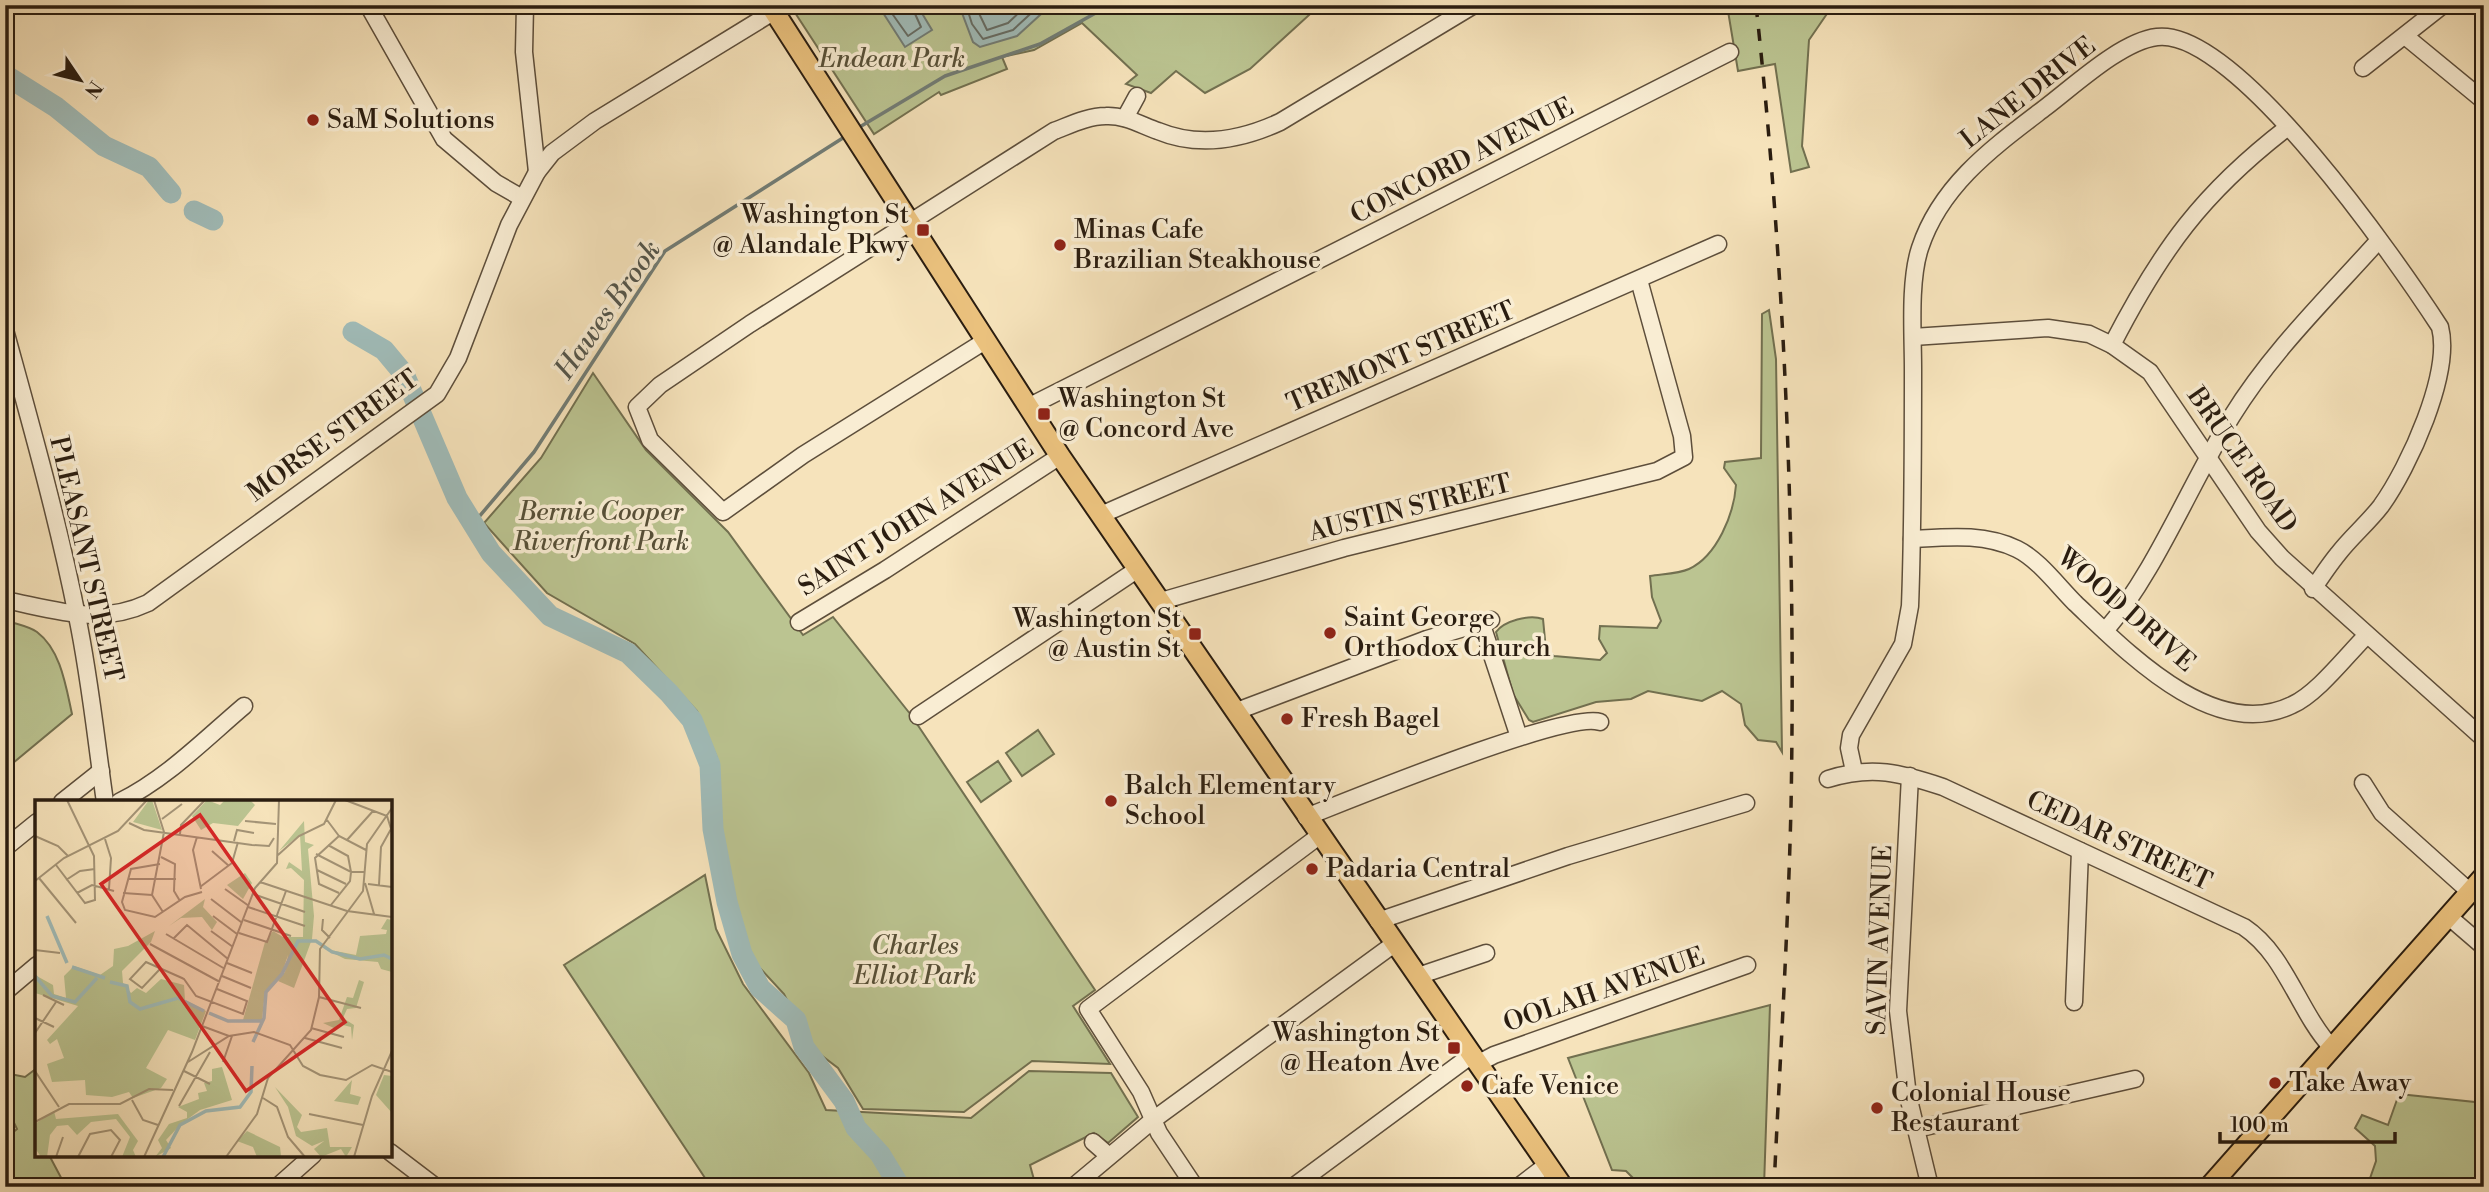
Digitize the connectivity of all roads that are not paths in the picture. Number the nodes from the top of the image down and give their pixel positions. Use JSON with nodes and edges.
{"nodes":[{"id":1,"x":368,"y":5,"type":"edge"},
{"id":2,"x":525,"y":5,"type":"edge"},
{"id":3,"x":2443,"y":5,"type":"edge"},
{"id":4,"x":1470,"y":6,"type":"edge"},
{"id":5,"x":772,"y":8,"type":"edge"},
{"id":6,"x":2405,"y":36,"type":"junction"},
{"id":7,"x":1730,"y":52,"type":"dead end"},
{"id":8,"x":2363,"y":68,"type":"dead end"},
{"id":9,"x":1137,"y":96,"type":"dead end"},
{"id":10,"x":2484,"y":101,"type":"edge"},
{"id":11,"x":1125,"y":118,"type":"junction"},
{"id":12,"x":2288,"y":127,"type":"junction"},
{"id":13,"x":537,"y":173,"type":"junction"},
{"id":14,"x":522,"y":198,"type":"junction"},
{"id":15,"x":908,"y":221,"type":"junction"},
{"id":16,"x":2379,"y":240,"type":"junction"},
{"id":17,"x":1718,"y":244,"type":"dead end"},
{"id":18,"x":1639,"y":279,"type":"junction"},
{"id":19,"x":5,"y":330,"type":"edge"},
{"id":20,"x":1913,"y":337,"type":"junction"},
{"id":21,"x":985,"y":341,"type":"junction"},
{"id":22,"x":2112,"y":345,"type":"junction"},
{"id":23,"x":1028,"y":407,"type":"junction"},
{"id":24,"x":1060,"y":456,"type":"junction"},
{"id":25,"x":2208,"y":457,"type":"junction"},
{"id":26,"x":1103,"y":514,"type":"junction"},
{"id":27,"x":1912,"y":538,"type":"junction"},
{"id":28,"x":1138,"y":569,"type":"junction"},
{"id":29,"x":2313,"y":589,"type":"junction"},
{"id":30,"x":5,"y":600,"type":"edge"},
{"id":31,"x":1161,"y":601,"type":"junction"},
{"id":32,"x":77,"y":614,"type":"junction"},
{"id":33,"x":799,"y":622,"type":"dead end"},
{"id":34,"x":2105,"y":631,"type":"junction"},
{"id":35,"x":2366,"y":636,"type":"junction"},
{"id":36,"x":244,"y":706,"type":"dead end"},
{"id":37,"x":1237,"y":710,"type":"junction"},
{"id":38,"x":918,"y":716,"type":"dead end"},
{"id":39,"x":1600,"y":722,"type":"dead end"},
{"id":40,"x":1519,"y":737,"type":"junction"},
{"id":41,"x":2484,"y":739,"type":"edge"},
{"id":42,"x":101,"y":771,"type":"junction"},
{"id":43,"x":1854,"y":771,"type":"junction"},
{"id":44,"x":1910,"y":776,"type":"junction"},
{"id":45,"x":1828,"y":779,"type":"dead end"},
{"id":46,"x":2363,"y":783,"type":"dead end"},
{"id":47,"x":65,"y":800,"type":"edge"},
{"id":48,"x":105,"y":800,"type":"edge"},
{"id":49,"x":123,"y":800,"type":"edge"},
{"id":50,"x":1746,"y":803,"type":"dead end"},
{"id":51,"x":1306,"y":817,"type":"junction"},
{"id":52,"x":35,"y":824,"type":"edge"},
{"id":53,"x":1319,"y":836,"type":"junction"},
{"id":54,"x":5,"y":848,"type":"edge"},
{"id":55,"x":2080,"y":851,"type":"junction"},
{"id":56,"x":2484,"y":876,"type":"edge"},
{"id":57,"x":2470,"y":892,"type":"junction"},
{"id":58,"x":2448,"y":916,"type":"junction"},
{"id":59,"x":1378,"y":921,"type":"junction"},
{"id":60,"x":1394,"y":944,"type":"junction"},
{"id":61,"x":2484,"y":947,"type":"edge"},
{"id":62,"x":1486,"y":953,"type":"dead end"},
{"id":63,"x":1748,"y":965,"type":"dead end"},
{"id":64,"x":35,"y":967,"type":"edge"},
{"id":65,"x":1418,"y":976,"type":"junction"},
{"id":66,"x":5,"y":992,"type":"edge"},
{"id":67,"x":2074,"y":1002,"type":"dead end"},
{"id":68,"x":2332,"y":1048,"type":"junction"},
{"id":69,"x":1476,"y":1058,"type":"junction"},
{"id":70,"x":2134,"y":1079,"type":"dead end"},
{"id":71,"x":1153,"y":1120,"type":"junction"},
{"id":72,"x":1916,"y":1129,"type":"junction"},
{"id":73,"x":1093,"y":1142,"type":"dead end"},
{"id":74,"x":392,"y":1154,"type":"edge"},
{"id":75,"x":1109,"y":1156,"type":"junction"},
{"id":76,"x":311,"y":1157,"type":"edge"},
{"id":77,"x":1548,"y":1164,"type":"junction"},
{"id":78,"x":277,"y":1187,"type":"edge"},
{"id":79,"x":436,"y":1187,"type":"edge"},
{"id":80,"x":1073,"y":1187,"type":"edge"},
{"id":81,"x":1195,"y":1187,"type":"edge"},
{"id":82,"x":1293,"y":1187,"type":"edge"},
{"id":83,"x":1518,"y":1187,"type":"edge"},
{"id":84,"x":1563,"y":1187,"type":"edge"},
{"id":85,"x":1930,"y":1187,"type":"edge"},
{"id":86,"x":2209,"y":1187,"type":"edge"}],
"edges":[{"from":1,"to":14,"type":"street"},
{"from":2,"to":13,"type":"street"},
{"from":3,"to":6,"type":"street"},
{"from":4,"to":11,"type":"street"},
{"from":5,"to":13,"type":"street","name":"MORSE STREET"},
{"from":5,"to":15,"type":"main road"},
{"from":6,"to":8,"type":"street"},
{"from":6,"to":10,"type":"street"},
{"from":7,"to":23,"type":"street","name":"CONCORD AVENUE"},
{"from":9,"to":11,"type":"street"},
{"from":11,"to":15,"type":"street"},
{"from":12,"to":16,"type":"street","name":"LANE DRIVE"},
{"from":12,"to":20,"type":"street","name":"LANE DRIVE"},
{"from":12,"to":22,"type":"street"},
{"from":13,"to":14,"type":"street","name":"MORSE STREET"},
{"from":14,"to":32,"type":"street","name":"MORSE STREET"},
{"from":15,"to":21,"type":"main road"},
{"from":15,"to":21,"type":"street"},
{"from":16,"to":25,"type":"street"},
{"from":16,"to":29,"type":"street","name":"LANE DRIVE"},
{"from":17,"to":18,"type":"street","name":"TREMONT STREET"},
{"from":18,"to":26,"type":"street","name":"TREMONT STREET"},
{"from":18,"to":31,"type":"street","name":"AUSTIN STREET"},
{"from":19,"to":32,"type":"street","name":"PLEASANT STREET"},
{"from":20,"to":22,"type":"street","name":"BRUCE ROAD"},
{"from":20,"to":27,"type":"street","name":"LANE DRIVE"},
{"from":21,"to":23,"type":"main road"},
{"from":22,"to":25,"type":"street","name":"BRUCE ROAD"},
{"from":23,"to":24,"type":"main road"},
{"from":24,"to":26,"type":"main road"},
{"from":24,"to":33,"type":"street","name":"SAINT JOHN AVENUE"},
{"from":25,"to":29,"type":"street","name":"BRUCE ROAD"},
{"from":25,"to":34,"type":"street"},
{"from":26,"to":28,"type":"main road"},
{"from":27,"to":34,"type":"street","name":"WOOD DRIVE"},
{"from":27,"to":43,"type":"street","name":"LANE DRIVE"},
{"from":28,"to":31,"type":"main road"},
{"from":28,"to":38,"type":"street"},
{"from":29,"to":35,"type":"street","name":"BRUCE ROAD"},
{"from":30,"to":32,"type":"street","name":"MORSE STREET"},
{"from":31,"to":37,"type":"main road"},
{"from":32,"to":42,"type":"street","name":"PLEASANT STREET"},
{"from":34,"to":35,"type":"street","name":"WOOD DRIVE"},
{"from":35,"to":41,"type":"street","name":"BRUCE ROAD"},
{"from":36,"to":49,"type":"street"},
{"from":37,"to":40,"type":"street"},
{"from":37,"to":51,"type":"main road"},
{"from":39,"to":40,"type":"street"},
{"from":40,"to":51,"type":"street"},
{"from":42,"to":47,"type":"street"},
{"from":42,"to":48,"type":"street","name":"PLEASANT STREET"},
{"from":43,"to":44,"type":"street","name":"CEDAR STREET"},
{"from":43,"to":45,"type":"street","name":"CEDAR STREET"},
{"from":44,"to":55,"type":"street","name":"CEDAR STREET"},
{"from":44,"to":72,"type":"street","name":"SAVIN AVENUE"},
{"from":46,"to":57,"type":"street"},
{"from":50,"to":59,"type":"street"},
{"from":51,"to":53,"type":"main road"},
{"from":52,"to":54,"type":"street"},
{"from":53,"to":59,"type":"main road"},
{"from":53,"to":71,"type":"street"},
{"from":55,"to":67,"type":"street"},
{"from":55,"to":68,"type":"street","name":"CEDAR STREET"},
{"from":56,"to":57,"type":"main road"},
{"from":57,"to":58,"type":"main road"},
{"from":58,"to":61,"type":"street"},
{"from":58,"to":68,"type":"main road"},
{"from":59,"to":60,"type":"main road"},
{"from":60,"to":65,"type":"main road"},
{"from":60,"to":71,"type":"street"},
{"from":62,"to":65,"type":"street"},
{"from":63,"to":69,"type":"street","name":"OOLAH AVENUE"},
{"from":64,"to":66,"type":"street"},
{"from":65,"to":69,"type":"main road"},
{"from":68,"to":86,"type":"main road"},
{"from":69,"to":77,"type":"main road"},
{"from":69,"to":82,"type":"street","name":"OOLAH AVENUE"},
{"from":70,"to":72,"type":"street"},
{"from":71,"to":75,"type":"street"},
{"from":71,"to":81,"type":"street"},
{"from":72,"to":85,"type":"street","name":"SAVIN AVENUE"},
{"from":73,"to":75,"type":"street"},
{"from":74,"to":79,"type":"street"},
{"from":75,"to":80,"type":"street"},
{"from":76,"to":78,"type":"street"},
{"from":77,"to":83,"type":"street"},
{"from":77,"to":84,"type":"main road"}]}
